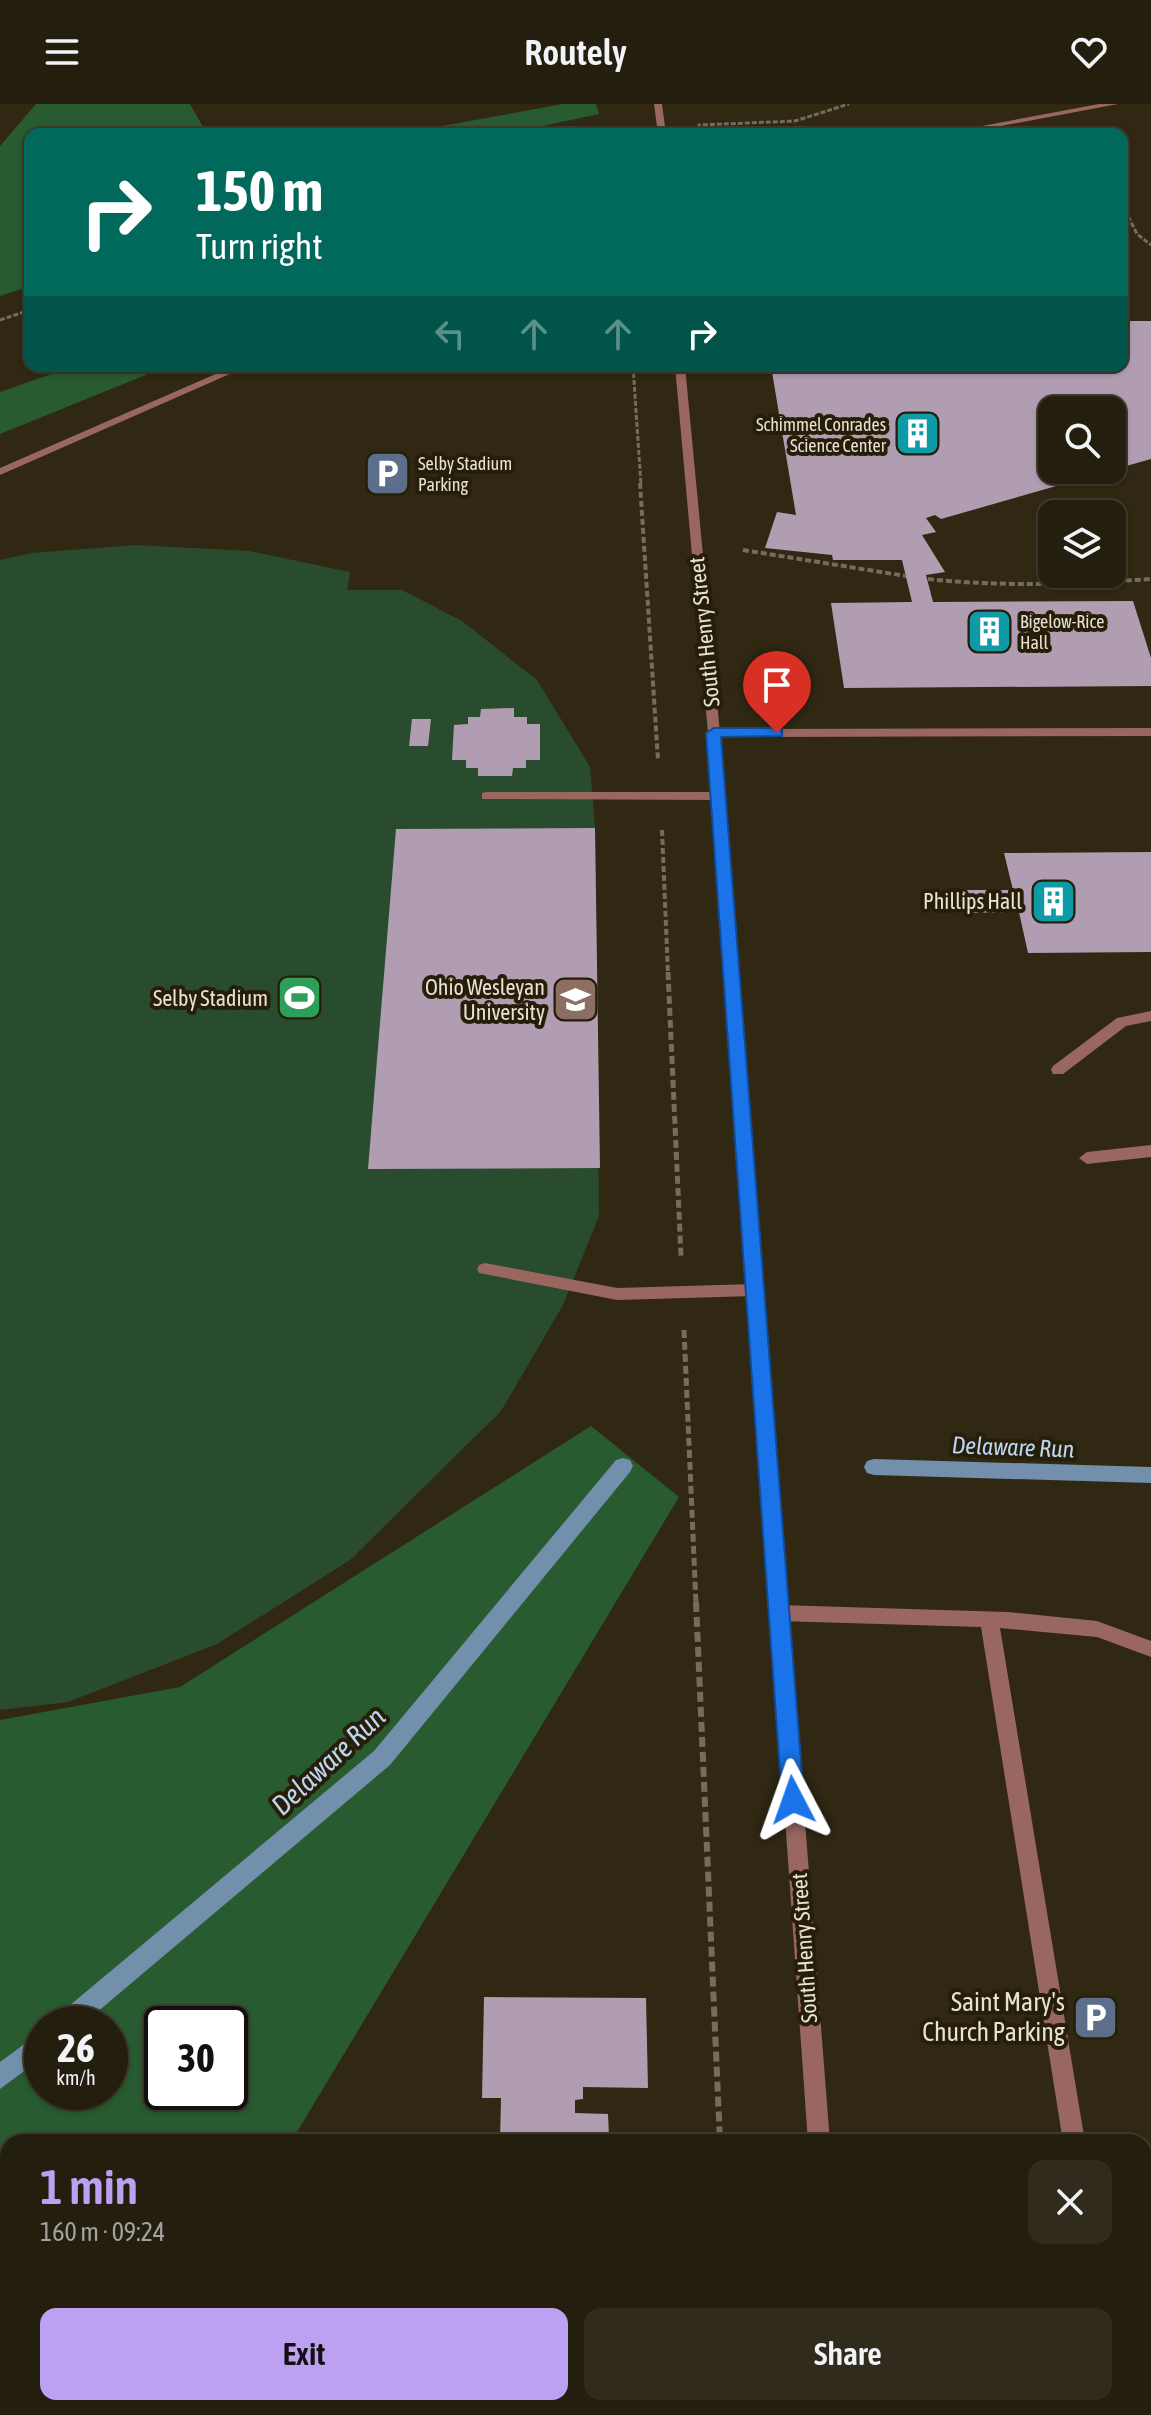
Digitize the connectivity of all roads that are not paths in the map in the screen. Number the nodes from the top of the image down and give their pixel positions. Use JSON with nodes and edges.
{"nodes":[{"id":1,"x":658,"y":104,"type":"edge"},
{"id":2,"x":1114,"y":104,"type":"edge"},
{"id":3,"x":661,"y":128,"type":"edge"},
{"id":4,"x":977,"y":128,"type":"edge"},
{"id":5,"x":229,"y":372,"type":"edge"},
{"id":6,"x":681,"y":372,"type":"edge"},
{"id":7,"x":0,"y":472,"type":"edge"},
{"id":8,"x":1151,"y":732,"type":"edge"},
{"id":9,"x":714,"y":733,"type":"junction"},
{"id":10,"x":487,"y":796,"type":"dead end"},
{"id":11,"x":718,"y":796,"type":"junction"},
{"id":12,"x":1151,"y":1016,"type":"edge"},
{"id":13,"x":1058,"y":1070,"type":"dead end"},
{"id":14,"x":1151,"y":1151,"type":"edge"},
{"id":15,"x":1087,"y":1158,"type":"dead end"},
{"id":16,"x":485,"y":1269,"type":"dead end"},
{"id":17,"x":754,"y":1290,"type":"junction"},
{"id":18,"x":779,"y":1613,"type":"junction"},
{"id":19,"x":989,"y":1619,"type":"junction"},
{"id":20,"x":1151,"y":1649,"type":"edge"},
{"id":21,"x":818,"y":2134,"type":"edge"},
{"id":22,"x":1073,"y":2134,"type":"edge"}],
"edges":[{"from":1,"to":3,"type":"street"},
{"from":2,"to":4,"type":"street"},
{"from":5,"to":7,"type":"street"},
{"from":6,"to":9,"type":"street","name":"South Henry Street"},
{"from":8,"to":9,"type":"street"},
{"from":9,"to":11,"type":"street","name":"South Henry Street"},
{"from":10,"to":11,"type":"street"},
{"from":11,"to":17,"type":"street","name":"South Henry Street"},
{"from":12,"to":13,"type":"street"},
{"from":14,"to":15,"type":"street"},
{"from":16,"to":17,"type":"street"},
{"from":17,"to":18,"type":"street","name":"South Henry Street"},
{"from":18,"to":19,"type":"street"},
{"from":18,"to":21,"type":"street","name":"South Henry Street"},
{"from":19,"to":20,"type":"street"},
{"from":19,"to":22,"type":"street"}]}
